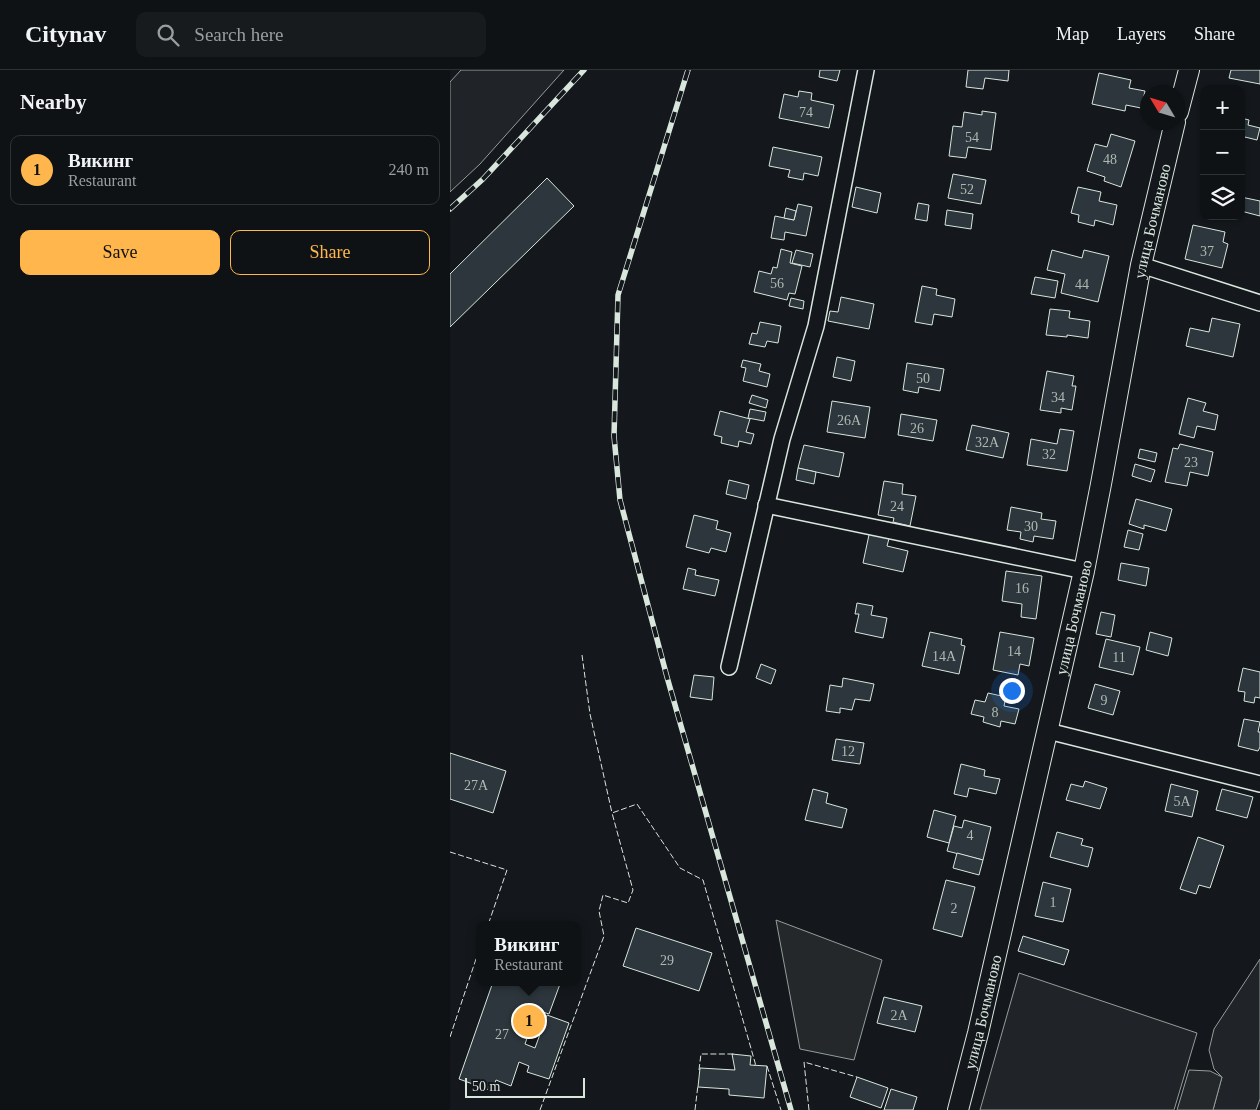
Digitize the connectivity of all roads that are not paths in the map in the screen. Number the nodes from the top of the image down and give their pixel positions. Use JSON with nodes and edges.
{"nodes":[{"id":1,"x":866,"y":70,"type":"edge"},
{"id":2,"x":1188,"y":70,"type":"edge"},
{"id":3,"x":1184,"y":85,"type":"edge"},
{"id":4,"x":1173,"y":130,"type":"edge"},
{"id":5,"x":1141,"y":265,"type":"junction"},
{"id":6,"x":1260,"y":303,"type":"edge"},
{"id":7,"x":766,"y":505,"type":"junction"},
{"id":8,"x":1084,"y":571,"type":"junction"},
{"id":9,"x":729,"y":667,"type":"dead end"},
{"id":10,"x":1048,"y":731,"type":"junction"},
{"id":11,"x":1260,"y":784,"type":"edge"},
{"id":12,"x":958,"y":1110,"type":"edge"}],
"edges":[{"from":1,"to":7,"type":"street"},
{"from":2,"to":3,"type":"main road"},
{"from":4,"to":5,"type":"main road","name":"улица Бочманово"},
{"from":5,"to":6,"type":"street"},
{"from":5,"to":8,"type":"main road","name":"улица Бочманово"},
{"from":7,"to":8,"type":"street"},
{"from":7,"to":9,"type":"street"},
{"from":8,"to":10,"type":"main road","name":"улица Бочманово"},
{"from":10,"to":11,"type":"street"},
{"from":10,"to":12,"type":"main road","name":"улица Бочманово"}]}
